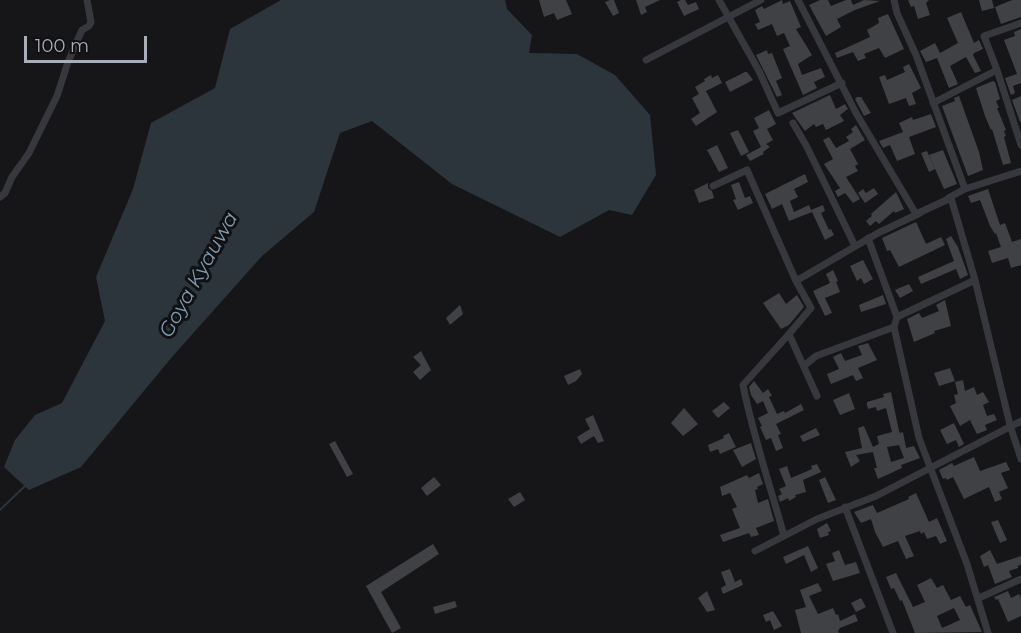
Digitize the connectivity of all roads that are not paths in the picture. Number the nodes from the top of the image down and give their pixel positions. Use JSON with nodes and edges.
{"nodes":[{"id":1,"x":87,"y":0,"type":"edge"},
{"id":2,"x":720,"y":0,"type":"edge"},
{"id":3,"x":761,"y":0,"type":"edge"},
{"id":4,"x":894,"y":0,"type":"edge"},
{"id":5,"x":801,"y":1,"type":"edge"},
{"id":6,"x":728,"y":17,"type":"junction"},
{"id":7,"x":1021,"y":23,"type":"edge"},
{"id":8,"x":645,"y":60,"type":"dead end"},
{"id":9,"x":997,"y":70,"type":"junction"},
{"id":10,"x":842,"y":83,"type":"junction"},
{"id":11,"x":933,"y":103,"type":"junction"},
{"id":12,"x":793,"y":123,"type":"dead end"},
{"id":13,"x":1021,"y":145,"type":"edge"},
{"id":14,"x":1021,"y":171,"type":"edge"},
{"id":15,"x":713,"y":186,"type":"dead end"},
{"id":16,"x":964,"y":189,"type":"junction"},
{"id":17,"x":0,"y":197,"type":"edge"},
{"id":18,"x":916,"y":214,"type":"junction"},
{"id":19,"x":868,"y":238,"type":"junction"},
{"id":20,"x":855,"y":246,"type":"junction"},
{"id":21,"x":975,"y":280,"type":"junction"},
{"id":22,"x":796,"y":281,"type":"junction"},
{"id":23,"x":897,"y":317,"type":"junction"},
{"id":24,"x":894,"y":327,"type":"junction"},
{"id":25,"x":789,"y":333,"type":"junction"},
{"id":26,"x":805,"y":365,"type":"junction"},
{"id":27,"x":817,"y":396,"type":"dead end"},
{"id":28,"x":1021,"y":421,"type":"edge"},
{"id":29,"x":1010,"y":425,"type":"junction"},
{"id":30,"x":1021,"y":459,"type":"edge"},
{"id":31,"x":930,"y":468,"type":"junction"},
{"id":32,"x":845,"y":507,"type":"junction"},
{"id":33,"x":784,"y":536,"type":"junction"},
{"id":34,"x":755,"y":551,"type":"dead end"},
{"id":35,"x":1021,"y":579,"type":"edge"},
{"id":36,"x":979,"y":598,"type":"junction"},
{"id":37,"x":893,"y":633,"type":"edge"},
{"id":38,"x":988,"y":633,"type":"edge"}],
"edges":[{"from":1,"to":17,"type":"street"},
{"from":2,"to":6,"type":"street"},
{"from":3,"to":6,"type":"street"},
{"from":4,"to":11,"type":"street"},
{"from":5,"to":10,"type":"street"},
{"from":6,"to":8,"type":"street"},
{"from":6,"to":10,"type":"street"},
{"from":7,"to":9,"type":"street"},
{"from":9,"to":11,"type":"street"},
{"from":9,"to":13,"type":"street"},
{"from":10,"to":18,"type":"street"},
{"from":11,"to":16,"type":"street"},
{"from":12,"to":20,"type":"street"},
{"from":14,"to":16,"type":"street"},
{"from":15,"to":22,"type":"street"},
{"from":16,"to":18,"type":"street"},
{"from":18,"to":19,"type":"street"},
{"from":18,"to":21,"type":"street"},
{"from":19,"to":20,"type":"street"},
{"from":19,"to":23,"type":"street"},
{"from":20,"to":22,"type":"street"},
{"from":21,"to":23,"type":"street"},
{"from":21,"to":29,"type":"street"},
{"from":22,"to":25,"type":"street"},
{"from":23,"to":24,"type":"street"},
{"from":24,"to":26,"type":"street"},
{"from":24,"to":31,"type":"street"},
{"from":25,"to":26,"type":"street"},
{"from":25,"to":33,"type":"street"},
{"from":26,"to":27,"type":"street"},
{"from":28,"to":29,"type":"street"},
{"from":29,"to":30,"type":"street"},
{"from":29,"to":31,"type":"street"},
{"from":31,"to":32,"type":"street"},
{"from":31,"to":36,"type":"street"},
{"from":32,"to":33,"type":"street"},
{"from":32,"to":37,"type":"street"},
{"from":33,"to":34,"type":"street"},
{"from":35,"to":36,"type":"street"},
{"from":36,"to":38,"type":"street"}]}
